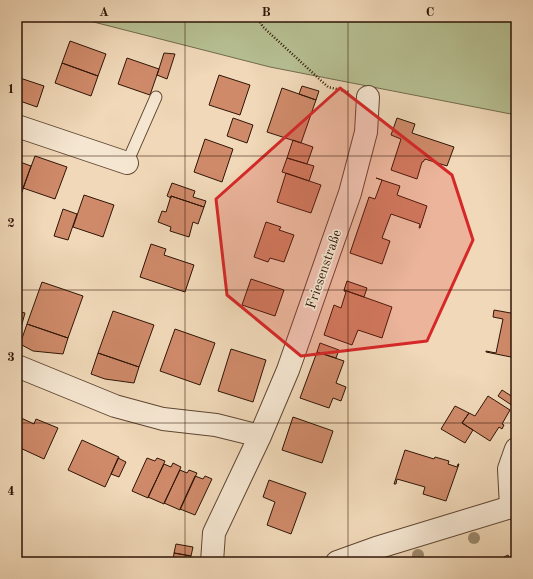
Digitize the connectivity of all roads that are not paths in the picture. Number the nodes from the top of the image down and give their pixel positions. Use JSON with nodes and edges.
{"nodes":[{"id":1,"x":156,"y":97,"type":"dead end"},
{"id":2,"x":368,"y":97,"type":"road end"},
{"id":3,"x":17,"y":126,"type":"edge"},
{"id":4,"x":127,"y":163,"type":"joint"},
{"id":5,"x":17,"y":367,"type":"edge"},
{"id":6,"x":260,"y":436,"type":"junction"},
{"id":7,"x":516,"y":449,"type":"edge"},
{"id":8,"x":513,"y":507,"type":"edge"},
{"id":9,"x":212,"y":562,"type":"edge"},
{"id":10,"x":337,"y":562,"type":"edge"}],
"edges":[{"from":1,"to":4,"type":"lane"},
{"from":2,"to":6,"type":"street","name":"Friesenstraße"},
{"from":3,"to":4,"type":"street"},
{"from":5,"to":6,"type":"street"},
{"from":6,"to":9,"type":"street","name":"Friesenstraße"},
{"from":7,"to":8,"type":"street"},
{"from":8,"to":10,"type":"street"}]}
